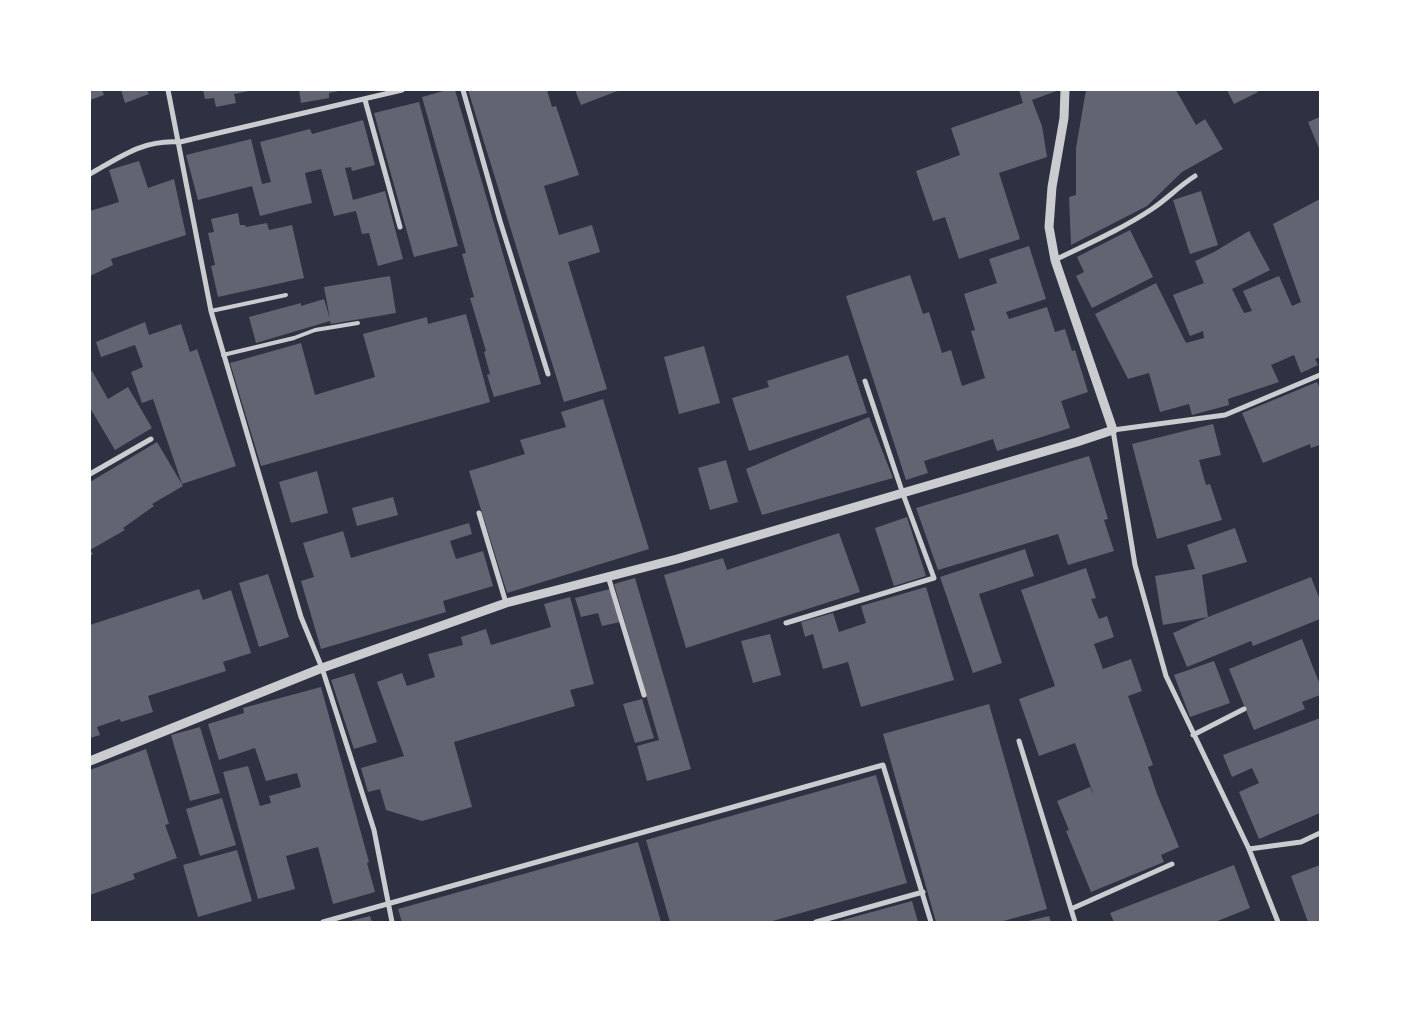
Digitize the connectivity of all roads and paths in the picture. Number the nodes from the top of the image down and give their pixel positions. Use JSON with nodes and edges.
{"nodes":[{"id":1,"x":168,"y":90,"type":"edge"},
{"id":2,"x":402,"y":90,"type":"edge"},
{"id":3,"x":462,"y":90,"type":"edge"},
{"id":4,"x":1065,"y":90,"type":"edge"},
{"id":5,"x":365,"y":100,"type":"junction"},
{"id":6,"x":180,"y":142,"type":"junction"},
{"id":7,"x":90,"y":174,"type":"edge"},
{"id":8,"x":1195,"y":176,"type":"dead end"},
{"id":9,"x":400,"y":227,"type":"dead end"},
{"id":10,"x":1055,"y":260,"type":"junction"},
{"id":11,"x":286,"y":295,"type":"dead end"},
{"id":12,"x":210,"y":311,"type":"junction"},
{"id":13,"x":358,"y":323,"type":"dead end"},
{"id":14,"x":223,"y":355,"type":"junction"},
{"id":15,"x":548,"y":374,"type":"dead end"},
{"id":16,"x":1320,"y":376,"type":"edge"},
{"id":17,"x":866,"y":381,"type":"dead end"},
{"id":18,"x":1113,"y":430,"type":"junction"},
{"id":19,"x":150,"y":439,"type":"dead end"},
{"id":20,"x":90,"y":474,"type":"edge"},
{"id":21,"x":903,"y":494,"type":"junction"},
{"id":22,"x":479,"y":513,"type":"dead end"},
{"id":23,"x":608,"y":576,"type":"junction"},
{"id":24,"x":506,"y":603,"type":"junction"},
{"id":25,"x":786,"y":623,"type":"dead end"},
{"id":26,"x":322,"y":668,"type":"junction"},
{"id":27,"x":644,"y":694,"type":"dead end"},
{"id":28,"x":1244,"y":709,"type":"dead end"},
{"id":29,"x":1193,"y":735,"type":"junction"},
{"id":30,"x":1019,"y":741,"type":"dead end"},
{"id":31,"x":90,"y":761,"type":"edge"},
{"id":32,"x":1320,"y":833,"type":"edge"},
{"id":33,"x":1249,"y":849,"type":"junction"},
{"id":34,"x":1172,"y":864,"type":"dead end"},
{"id":35,"x":923,"y":892,"type":"junction"},
{"id":36,"x":388,"y":906,"type":"junction"},
{"id":37,"x":1071,"y":909,"type":"junction"},
{"id":38,"x":323,"y":922,"type":"edge"},
{"id":39,"x":392,"y":922,"type":"edge"},
{"id":40,"x":816,"y":922,"type":"edge"},
{"id":41,"x":931,"y":922,"type":"edge"},
{"id":42,"x":1075,"y":922,"type":"edge"},
{"id":43,"x":1278,"y":922,"type":"edge"}],
"edges":[{"from":1,"to":6,"type":"street"},
{"from":2,"to":5,"type":"street"},
{"from":3,"to":15,"type":"street"},
{"from":4,"to":10,"type":"street"},
{"from":5,"to":6,"type":"street"},
{"from":5,"to":9,"type":"street"},
{"from":6,"to":7,"type":"street"},
{"from":6,"to":12,"type":"street"},
{"from":8,"to":10,"type":"street"},
{"from":10,"to":18,"type":"street"},
{"from":11,"to":12,"type":"lane"},
{"from":12,"to":14,"type":"street"},
{"from":13,"to":14,"type":"lane"},
{"from":14,"to":26,"type":"street"},
{"from":16,"to":18,"type":"street"},
{"from":17,"to":21,"type":"street"},
{"from":18,"to":21,"type":"street"},
{"from":18,"to":29,"type":"street"},
{"from":19,"to":20,"type":"street"},
{"from":21,"to":23,"type":"street"},
{"from":21,"to":25,"type":"street"},
{"from":22,"to":24,"type":"street"},
{"from":23,"to":24,"type":"street"},
{"from":23,"to":27,"type":"street"},
{"from":24,"to":26,"type":"street"},
{"from":26,"to":31,"type":"street"},
{"from":26,"to":36,"type":"street"},
{"from":28,"to":29,"type":"street"},
{"from":29,"to":33,"type":"street"},
{"from":30,"to":37,"type":"street"},
{"from":32,"to":33,"type":"street"},
{"from":33,"to":43,"type":"street"},
{"from":34,"to":37,"type":"street"},
{"from":35,"to":36,"type":"street"},
{"from":35,"to":40,"type":"street"},
{"from":35,"to":41,"type":"street"},
{"from":36,"to":38,"type":"street"},
{"from":36,"to":39,"type":"street"},
{"from":37,"to":42,"type":"street"}]}
